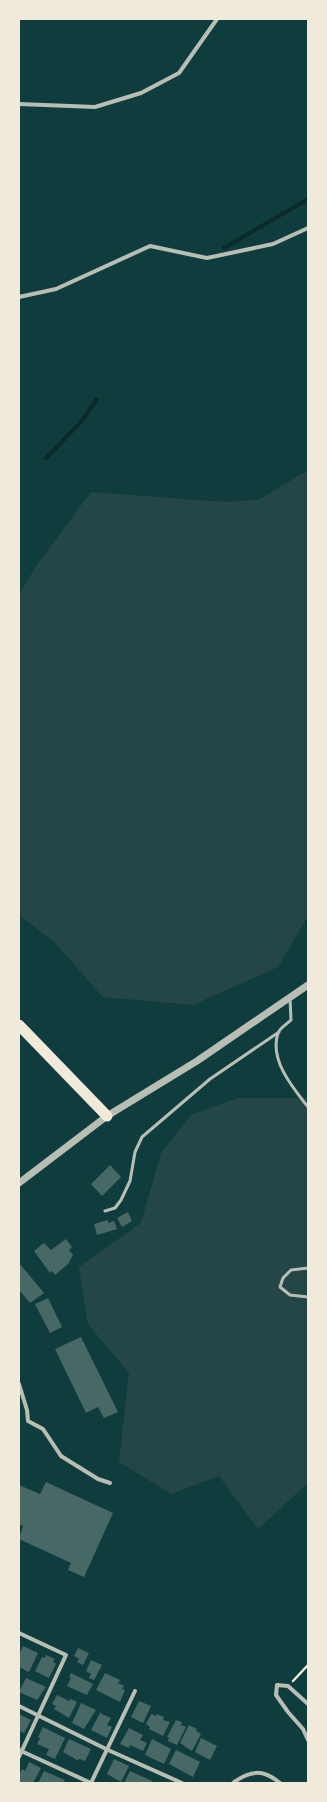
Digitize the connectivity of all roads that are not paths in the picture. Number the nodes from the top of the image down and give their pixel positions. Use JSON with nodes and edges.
{"nodes":[{"id":1,"x":217,"y":19,"type":"edge"},
{"id":2,"x":19,"y":104,"type":"edge"},
{"id":3,"x":308,"y":228,"type":"edge"},
{"id":4,"x":19,"y":297,"type":"edge"},
{"id":5,"x":308,"y":985,"type":"edge"},
{"id":6,"x":290,"y":998,"type":"junction"},
{"id":7,"x":19,"y":1025,"type":"edge"},
{"id":8,"x":279,"y":1032,"type":"junction"},
{"id":9,"x":308,"y":1107,"type":"edge"},
{"id":10,"x":107,"y":1116,"type":"junction"},
{"id":11,"x":19,"y":1183,"type":"edge"},
{"id":12,"x":105,"y":1211,"type":"dead end"},
{"id":13,"x":308,"y":1268,"type":"edge"},
{"id":14,"x":308,"y":1297,"type":"edge"},
{"id":15,"x":19,"y":1384,"type":"edge"},
{"id":16,"x":110,"y":1483,"type":"dead end"},
{"id":17,"x":19,"y":1633,"type":"edge"},
{"id":18,"x":135,"y":1691,"type":"dead end"},
{"id":19,"x":308,"y":1704,"type":"edge"},
{"id":20,"x":19,"y":1706,"type":"edge"},
{"id":21,"x":39,"y":1715,"type":"junction"},
{"id":22,"x":308,"y":1740,"type":"edge"},
{"id":23,"x":20,"y":1750,"type":"edge"},
{"id":24,"x":108,"y":1750,"type":"junction"},
{"id":25,"x":19,"y":1757,"type":"edge"},
{"id":26,"x":91,"y":1783,"type":"edge"},
{"id":27,"x":182,"y":1783,"type":"edge"},
{"id":28,"x":232,"y":1783,"type":"edge"},
{"id":29,"x":280,"y":1783,"type":"edge"}],
"edges":[{"from":1,"to":2,"type":"street"},
{"from":3,"to":4,"type":"street"},
{"from":5,"to":6,"type":"street"},
{"from":6,"to":8,"type":"lane"},
{"from":6,"to":10,"type":"street"},
{"from":7,"to":10,"type":"highway"},
{"from":8,"to":9,"type":"lane"},
{"from":8,"to":12,"type":"lane"},
{"from":10,"to":11,"type":"street"},
{"from":13,"to":14,"type":"lane"},
{"from":15,"to":16,"type":"street"},
{"from":17,"to":21,"type":"street"},
{"from":18,"to":24,"type":"street"},
{"from":19,"to":22,"type":"street"},
{"from":20,"to":21,"type":"street"},
{"from":21,"to":23,"type":"street"},
{"from":21,"to":24,"type":"street"},
{"from":23,"to":25,"type":"street"},
{"from":23,"to":26,"type":"street"},
{"from":24,"to":26,"type":"street"},
{"from":24,"to":27,"type":"street"},
{"from":28,"to":29,"type":"street"}]}
